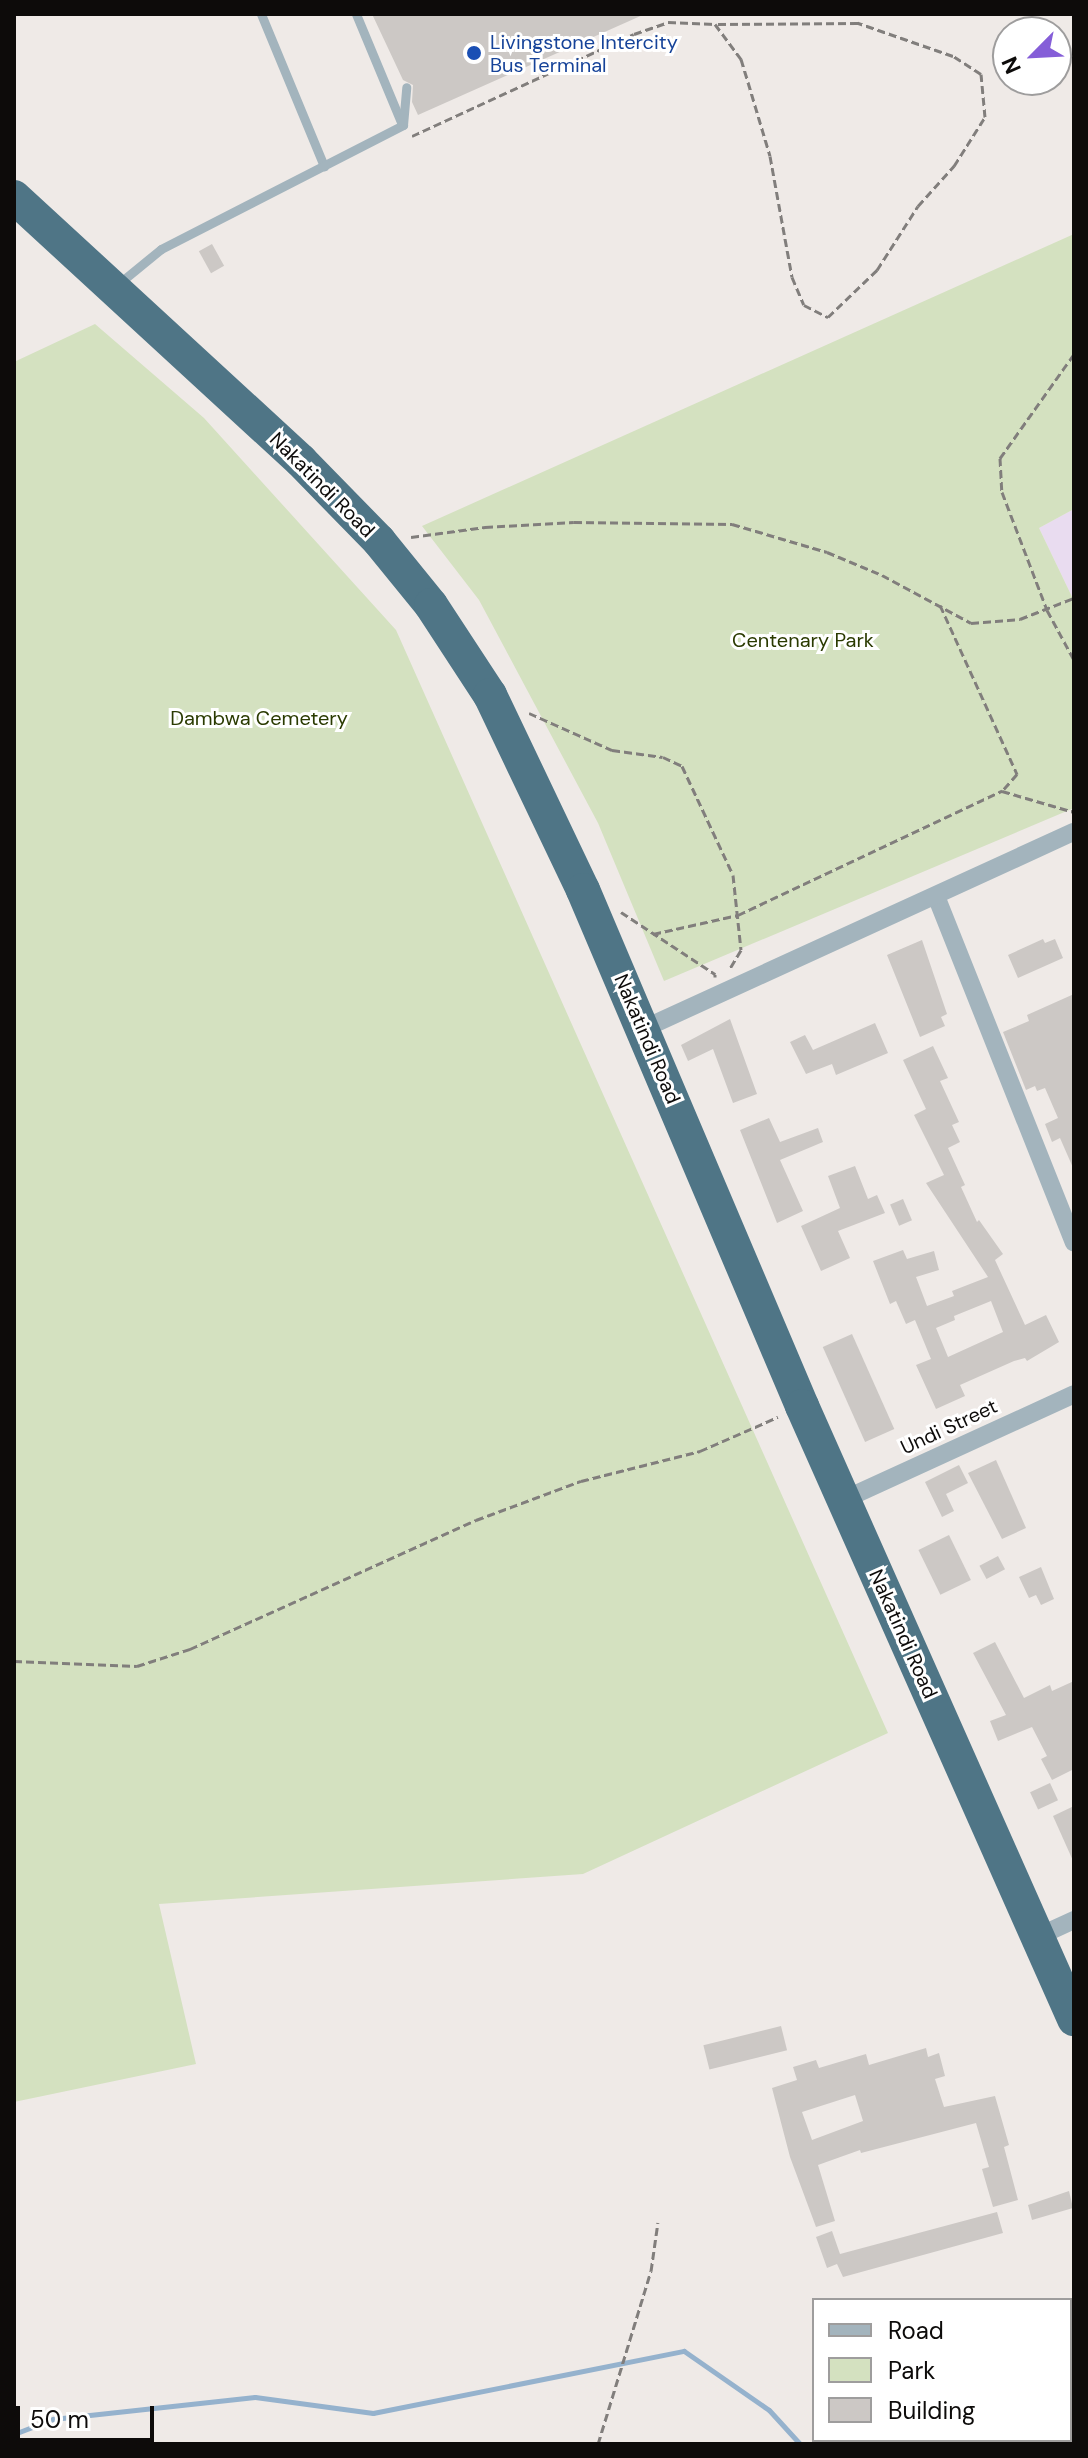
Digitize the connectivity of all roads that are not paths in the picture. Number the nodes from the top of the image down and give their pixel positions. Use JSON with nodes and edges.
{"nodes":[{"id":1,"x":261,"y":14,"type":"edge"},
{"id":2,"x":356,"y":14,"type":"edge"},
{"id":3,"x":406,"y":87,"type":"dead end"},
{"id":4,"x":403,"y":125,"type":"junction"},
{"id":5,"x":324,"y":166,"type":"junction"},
{"id":6,"x":14,"y":197,"type":"edge"},
{"id":7,"x":111,"y":290,"type":"junction"},
{"id":8,"x":1074,"y":832,"type":"edge"},
{"id":9,"x":936,"y":896,"type":"junction"},
{"id":10,"x":643,"y":1029,"type":"junction"},
{"id":11,"x":1074,"y":1243,"type":"edge"},
{"id":12,"x":1074,"y":1394,"type":"edge"},
{"id":13,"x":843,"y":1500,"type":"junction"},
{"id":14,"x":1074,"y":1920,"type":"edge"},
{"id":15,"x":1037,"y":1937,"type":"junction"},
{"id":16,"x":1074,"y":2019,"type":"edge"}],
"edges":[{"from":1,"to":5,"type":"lane"},
{"from":2,"to":4,"type":"lane"},
{"from":3,"to":4,"type":"lane"},
{"from":4,"to":5,"type":"lane"},
{"from":5,"to":7,"type":"lane"},
{"from":6,"to":7,"type":"highway","name":"Nakatindi Road"},
{"from":7,"to":10,"type":"highway","name":"Nakatindi Road"},
{"from":8,"to":9,"type":"street"},
{"from":9,"to":10,"type":"street"},
{"from":9,"to":11,"type":"street"},
{"from":10,"to":13,"type":"highway","name":"Nakatindi Road"},
{"from":12,"to":13,"type":"street","name":"Undi Street"},
{"from":13,"to":15,"type":"highway","name":"Nakatindi Road"},
{"from":14,"to":15,"type":"street"},
{"from":15,"to":16,"type":"highway","name":"Nakatindi Road"}]}
